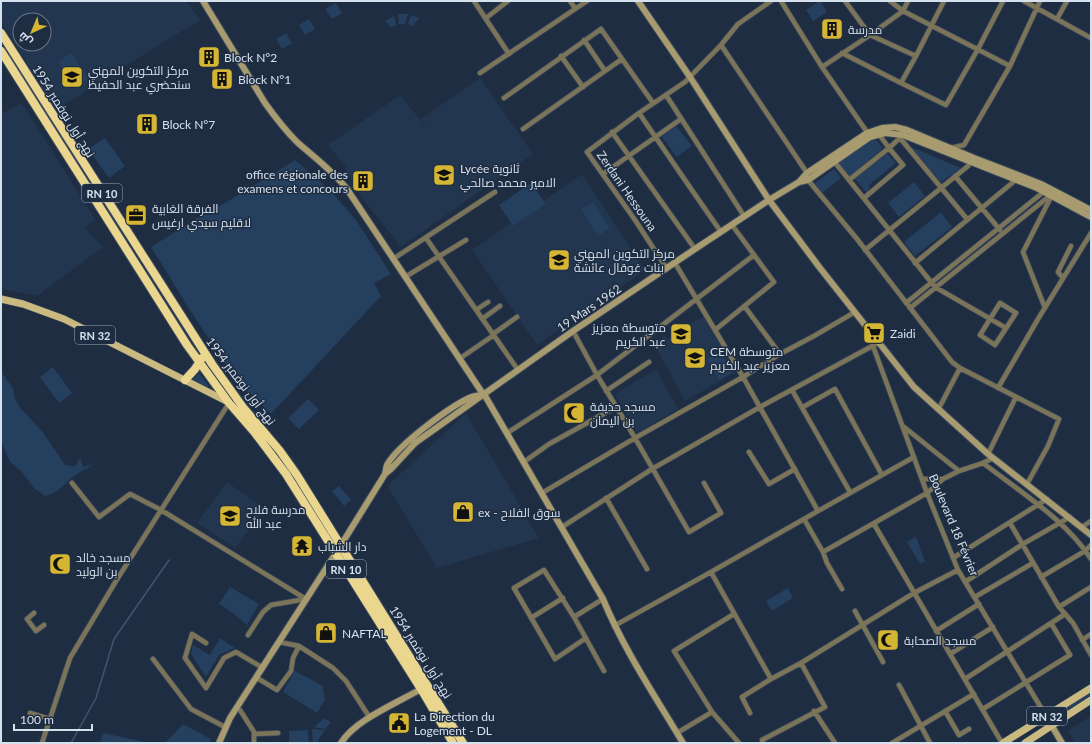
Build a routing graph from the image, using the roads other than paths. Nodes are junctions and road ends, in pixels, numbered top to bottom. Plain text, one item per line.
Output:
1 (203, 1) edge
2 (474, 1) edge
3 (508, 1) edge
4 (570, 1) edge
5 (587, 1) edge
6 (638, 1) edge
7 (771, 1) edge
8 (781, 1) edge
9 (845, 1) edge
10 (890, 1) edge
11 (908, 1) edge
12 (944, 1) edge
13 (1003, 1) edge
14 (1024, 1) edge
15 (1040, 1) edge
16 (1067, 1) edge
17 (575, 8) junction
18 (1036, 8) junction
19 (903, 11) junction
20 (486, 18) junction
21 (1057, 19) junction
22 (931, 25) junction
23 (1, 33) edge
24 (870, 35) junction
25 (1091, 38) edge
26 (584, 40) junction
27 (721, 45) junction
28 (978, 49) junction
29 (1, 51) edge
30 (509, 54) junction
31 (842, 54) junction
32 (561, 56) junction
33 (916, 56) junction
34 (622, 60) junction
35 (1010, 66) junction
36 (822, 67) junction
37 (605, 71) junction
38 (480, 73) dead end
39 (690, 77) junction
40 (901, 84) junction
41 (583, 87) junction
42 (666, 95) junction
43 (504, 98) dead end
44 (653, 103) junction
45 (639, 113) junction
46 (681, 119) junction
47 (523, 129) dead end
48 (612, 132) junction
49 (877, 132) junction
50 (903, 134) junction
51 (869, 135) junction
52 (656, 137) junction
53 (889, 148) junction
54 (951, 148) junction
55 (629, 156) junction
56 (832, 159) junction
57 (972, 160) junction
58 (807, 173) junction
59 (603, 174) junction
60 (955, 176) junction
61 (1018, 178) junction
62 (808, 180) junction
63 (849, 180) junction
64 (799, 182) junction
65 (941, 188) junction
66 (1047, 190) junction
67 (495, 192) dead end
68 (1054, 193) junction
69 (864, 198) junction
70 (769, 200) junction
71 (981, 208) junction
72 (1091, 210) edge
73 (744, 216) junction
74 (1091, 217) edge
75 (967, 219) junction
76 (732, 224) junction
77 (998, 229) junction
78 (889, 230) junction
79 (721, 232) junction
80 (1091, 233) edge
81 (1002, 234) junction
82 (426, 238) junction
83 (466, 240) dead end
84 (1072, 246) dead end
85 (695, 248) junction
86 (865, 250) junction
87 (754, 255) junction
88 (439, 256) junction
89 (393, 260) junction
90 (675, 263) junction
91 (915, 263) junction
92 (666, 269) junction
93 (405, 277) junction
94 (1063, 278) junction
95 (931, 282) junction
96 (935, 287) junction
97 (1, 299) edge
98 (696, 299) junction
99 (488, 302) dead end
100 (906, 302) junction
101 (500, 306) dead end
102 (745, 306) junction
103 (910, 308) junction
104 (1045, 308) junction
105 (476, 310) junction
106 (855, 312) junction
107 (517, 317) dead end
108 (990, 318) junction
109 (482, 319) junction
110 (1006, 328) junction
111 (715, 330) junction
112 (573, 331) junction
113 (493, 334) junction
114 (876, 344) junction
115 (204, 351) junction
116 (193, 352) junction
117 (780, 354) junction
118 (459, 360) junction
119 (200, 362) junction
120 (649, 362) dead end
121 (960, 368) junction
122 (518, 370) junction
123 (597, 375) junction
124 (743, 377) junction
125 (187, 378) junction
126 (998, 388) junction
127 (792, 390) junction
128 (606, 391) junction
129 (483, 394) junction
130 (1016, 397) junction
131 (229, 403) junction
132 (242, 406) junction
133 (616, 407) junction
134 (760, 407) junction
135 (802, 407) junction
136 (938, 410) junction
137 (902, 426) junction
138 (507, 433) junction
139 (635, 438) junction
140 (749, 452) dead end
141 (991, 456) junction
142 (914, 457) junction
143 (524, 462) junction
144 (983, 463) junction
145 (652, 469) junction
146 (795, 469) junction
147 (959, 471) junction
148 (882, 475) junction
149 (922, 479) junction
150 (943, 479) junction
151 (72, 483) dead end
152 (704, 483) dead end
153 (1027, 484) junction
154 (850, 492) junction
155 (542, 493) junction
156 (927, 493) junction
157 (606, 498) junction
158 (1047, 499) junction
159 (1038, 505) junction
160 (161, 510) junction
161 (818, 511) junction
162 (1070, 517) junction
163 (804, 519) junction
164 (1091, 521) edge
165 (1010, 523) junction
166 (1059, 523) junction
167 (874, 524) junction
168 (562, 527) junction
169 (1082, 527) junction
170 (1091, 535) edge
171 (1023, 544) junction
172 (341, 545) junction
173 (1091, 545) edge
174 (1086, 551) junction
175 (823, 552) junction
176 (336, 553) junction
177 (954, 558) junction
178 (1091, 559) edge
179 (1033, 563) junction
180 (647, 569) dead end
181 (958, 570) junction
182 (711, 572) junction
183 (1041, 576) junction
184 (965, 582) junction
185 (1091, 586) edge
186 (362, 587) junction
187 (842, 589) dead end
188 (914, 593) junction
189 (975, 597) junction
190 (563, 598) junction
191 (306, 599) junction
192 (603, 599) junction
193 (979, 604) junction
194 (1059, 607) junction
195 (856, 611) dead end
196 (34, 613) dead end
197 (734, 614) junction
198 (1065, 614) junction
199 (574, 617) junction
200 (531, 618) junction
201 (1051, 623) junction
202 (862, 624) junction
203 (44, 625) dead end
204 (614, 626) junction
205 (992, 627) junction
206 (936, 631) junction
207 (1091, 634) edge
208 (248, 635) dead end
209 (392, 636) junction
210 (586, 638) junction
211 (1082, 640) junction
212 (279, 642) junction
213 (206, 643) dead end
214 (299, 646) junction
215 (1007, 650) junction
216 (950, 654) junction
217 (1091, 655) edge
218 (153, 659) dead end
219 (883, 662) dead end
220 (800, 663) junction
221 (262, 668) junction
222 (604, 671) dead end
223 (257, 678) junction
224 (771, 678) junction
225 (965, 679) junction
226 (1025, 682) junction
227 (899, 685) dead end
228 (1091, 688) edge
229 (421, 689) junction
230 (974, 694) junction
231 (1091, 700) edge
232 (983, 709) junction
233 (240, 710) dead end
234 (814, 711) junction
235 (945, 711) junction
236 (712, 712) junction
237 (30, 713) dead end
238 (750, 713) dead end
239 (1046, 716) junction
240 (370, 718) junction
241 (50, 719) junction
242 (1051, 726) junction
243 (225, 727) junction
244 (921, 727) junction
245 (969, 729) dead end
246 (278, 733) dead end
247 (677, 733) junction
248 (254, 734) junction
249 (1005, 742) edge
250 (42, 743) edge
251 (219, 743) edge
252 (254, 743) edge
253 (340, 743) edge
254 (453, 743) edge
255 (462, 743) edge
256 (683, 743) edge
257 (739, 743) edge
258 (763, 743) edge
259 (835, 743) edge
260 (892, 743) edge
261 (930, 743) edge
262 (1025, 743) edge
263 (1062, 743) edge

1 - 89 street
2 - 20 street
3 - 20 street
4 - 17 street
5 - 17 street
6 - 39 street
7 - 27 street, Zerdani Hessouna
8 - 36 street
9 - 24 street
10 - 19 street
11 - 19 street
12 - 22 street
13 - 28 street
14 - 18 street
15 - 18 street
16 - 21 street
17 - 30 street
18 - 21 street
18 - 35 street
19 - 22 street
19 - 24 street
20 - 30 street
21 - 25 street
22 - 28 street
22 - 33 street
23 - 115 highway, نهج أول نوفمبر 1954 / RN 10
24 - 31 street
24 - 33 street
26 - 32 street
26 - 34 street
26 - 37 street
27 - 39 street, Zerdani Hessouna
27 - 58 street
28 - 35 street
28 - 40 street
29 - 116 highway, نهج أول نوفمبر 1954 / RN 10
30 - 38 street
31 - 36 street
31 - 40 street
32 - 41 street
32 - 43 street
33 - 40 street
34 - 37 street
34 - 44 street
35 - 54 street
36 - 51 street
37 - 41 street
39 - 42 street, Zerdani Hessouna
39 - 70 street
41 - 47 street
42 - 44 street, Zerdani Hessouna
42 - 46 street
44 - 45 street, Zerdani Hessouna
45 - 48 street, Zerdani Hessouna
45 - 52 street
46 - 52 street
46 - 73 street
48 - 55 street
48 - 59 street, Zerdani Hessouna
49 - 50 street
49 - 51 street
49 - 53 street
50 - 53 street
50 - 54 street
50 - 57 street
50 - 65 street
51 - 56 street
52 - 55 street
52 - 79 street
53 - 63 street
53 - 69 street
54 - 57 street
55 - 59 street
55 - 85 street
56 - 58 street
56 - 62 street
56 - 63 street
57 - 60 street
57 - 61 street
58 - 64 street
59 - 92 street, Zerdani Hessouna
60 - 65 street
60 - 71 street
61 - 66 street
61 - 71 street
62 - 64 street
62 - 86 street
63 - 69 street
64 - 70 street, 19 Mars 1962
65 - 75 street
65 - 78 street
66 - 68 street
66 - 77 street
67 - 82 street
68 - 72 street
68 - 74 street
68 - 81 street
68 - 104 street
69 - 78 street
70 - 73 street, 19 Mars 1962
70 - 106 street
71 - 75 street
71 - 77 street
73 - 76 street, 19 Mars 1962
75 - 91 street
76 - 79 street, 19 Mars 1962
76 - 87 street
77 - 81 street
77 - 95 street
78 - 86 street
78 - 91 street
79 - 85 street, 19 Mars 1962
80 - 94 street
81 - 96 street
82 - 88 street
82 - 89 street
83 - 88 street
84 - 94 street
85 - 90 street, 19 Mars 1962
86 - 100 street
87 - 98 street
87 - 102 street
88 - 93 street
88 - 105 street
89 - 93 street
90 - 92 street, 19 Mars 1962
90 - 98 street
91 - 95 street
92 - 112 street, 19 Mars 1962
93 - 118 street
94 - 104 street
95 - 96 street
95 - 100 street
96 - 103 street
96 - 108 street
97 - 125 main road, RN 32
98 - 111 street
98 - 123 street
99 - 105 street
100 - 103 street
101 - 109 street
102 - 111 street
102 - 117 street
103 - 121 street
104 - 126 street
105 - 109 street
106 - 114 street
106 - 117 street
107 - 113 street
108 - 110 street
108 - 110 street
108 - 110 street
109 - 113 street
111 - 124 street
112 - 122 street, 19 Mars 1962
112 - 123 street
113 - 118 street
113 - 122 street
114 - 127 street
114 - 136 street
114 - 137 street, Boulevard 18 Février
115 - 119 highway
115 - 132 highway, نهج أول نوفمبر 1954 / RN 10
116 - 119 highway, نهج أول نوفمبر 1954 / RN 10
116 - 125 highway
117 - 124 street
118 - 129 street
119 - 125 highway
119 - 131 highway, نهج أول نوفمبر 1954 / RN 10
120 - 128 street
121 - 126 street
121 - 136 street
122 - 129 street, 19 Mars 1962
123 - 128 street
123 - 138 street
124 - 134 street
124 - 139 street
125 - 131 main road, RN 32
126 - 130 street
127 - 134 street
127 - 135 street
128 - 133 street
129 - 138 street
129 - 172 street, 19 Mars 1962
130 - 141 street
130 - 153 street
131 - 132 main road, RN 32
131 - 160 street
131 - 176 highway, نهج أول نوفمبر 1954 / RN 10
132 - 172 highway, نهج أول نوفمبر 1954 / RN 10
133 - 139 street
133 - 143 street
134 - 145 street
134 - 146 street
135 - 148 street
135 - 154 street
136 - 141 street
137 - 142 street, Boulevard 18 Février
137 - 147 street
138 - 143 street
139 - 145 street
139 - 155 street
140 - 146 street
141 - 144 street
141 - 153 street
142 - 148 street
142 - 149 street, Boulevard 18 Février
143 - 155 street
144 - 147 street
144 - 159 street
145 - 152 street
145 - 157 street
146 - 161 street
147 - 150 street
148 - 154 street
149 - 150 street
149 - 156 street, Boulevard 18 Février
150 - 156 street
151 - 160 street
153 - 158 street
154 - 161 street
155 - 168 street
156 - 167 street
156 - 177 street, Boulevard 18 Février
157 - 168 street
157 - 180 street
158 - 159 street
158 - 162 street
159 - 165 street
159 - 166 street
160 - 191 street
160 - 241 street
161 - 163 street
162 - 166 street
162 - 169 street
163 - 175 street
163 - 182 street
164 - 169 street
165 - 171 street
165 - 177 street
166 - 171 street
166 - 174 street
167 - 175 street
167 - 188 street
168 - 192 street
169 - 170 street
171 - 179 street
171 - 184 street
172 - 176 street, 19 Mars 1962
172 - 186 highway, نهج أول نوفمبر 1954 / RN 10
173 - 174 street
174 - 178 street
174 - 183 street
175 - 187 street
176 - 186 highway, نهج أول نوفمبر 1954 / RN 10
176 - 191 street, 19 Mars 1962
177 - 181 street, Boulevard 18 Février
179 - 183 street
179 - 189 street
181 - 184 street, Boulevard 18 Février
181 - 188 street
182 - 197 street
182 - 204 street
183 - 194 street
184 - 189 street, Boulevard 18 Février
185 - 194 street
186 - 209 highway, نهج أول نوفمبر 1954 / RN 10
188 - 202 street
188 - 206 street
189 - 193 street, Boulevard 18 Février
190 - 199 street
190 - 200 street
190 - 200 street
191 - 208 street
191 - 212 street, 19 Mars 1962
192 - 199 street
192 - 204 street
193 - 205 street, Boulevard 18 Février
193 - 206 street
194 - 198 street
195 - 202 street
196 - 203 street
197 - 224 street
197 - 236 street
198 - 201 street
198 - 211 street
199 - 210 street
200 - 210 street
201 - 215 street
201 - 226 street
202 - 219 street
202 - 220 street
204 - 247 street
205 - 215 street, Boulevard 18 Février
205 - 216 street
206 - 216 street
207 - 211 street
209 - 229 highway, نهج أول نوفمبر 1954 / RN 10
209 - 255 highway, نهج أول نوفمبر 1954 / RN 10
210 - 222 street
211 - 217 street
212 - 214 street
212 - 221 street, 19 Mars 1962
213 - 221 street
214 - 223 street
214 - 240 street
215 - 225 street
215 - 226 street, Boulevard 18 Février
216 - 225 street
218 - 243 street
220 - 224 street
220 - 234 street
221 - 223 street, 19 Mars 1962
223 - 243 street, 19 Mars 1962
224 - 238 street
225 - 230 street
226 - 232 street
226 - 239 street, Boulevard 18 Février
227 - 244 street
228 - 239 main road, RN 32
229 - 240 street
229 - 254 highway, نهج أول نوفمبر 1954 / RN 10
230 - 232 street
230 - 235 street
231 - 242 main road, RN 32
232 - 249 street
233 - 248 street
234 - 258 street
234 - 259 street
235 - 244 street
235 - 245 street
236 - 247 street
236 - 257 street
237 - 241 street
239 - 242 street, Boulevard 18 Février
239 - 249 main road, RN 32
240 - 253 street
241 - 250 street
242 - 262 main road, RN 32
242 - 263 street, Boulevard 18 Février
243 - 251 street, 19 Mars 1962
244 - 260 street
244 - 261 street
246 - 248 street
247 - 256 street
248 - 252 street

